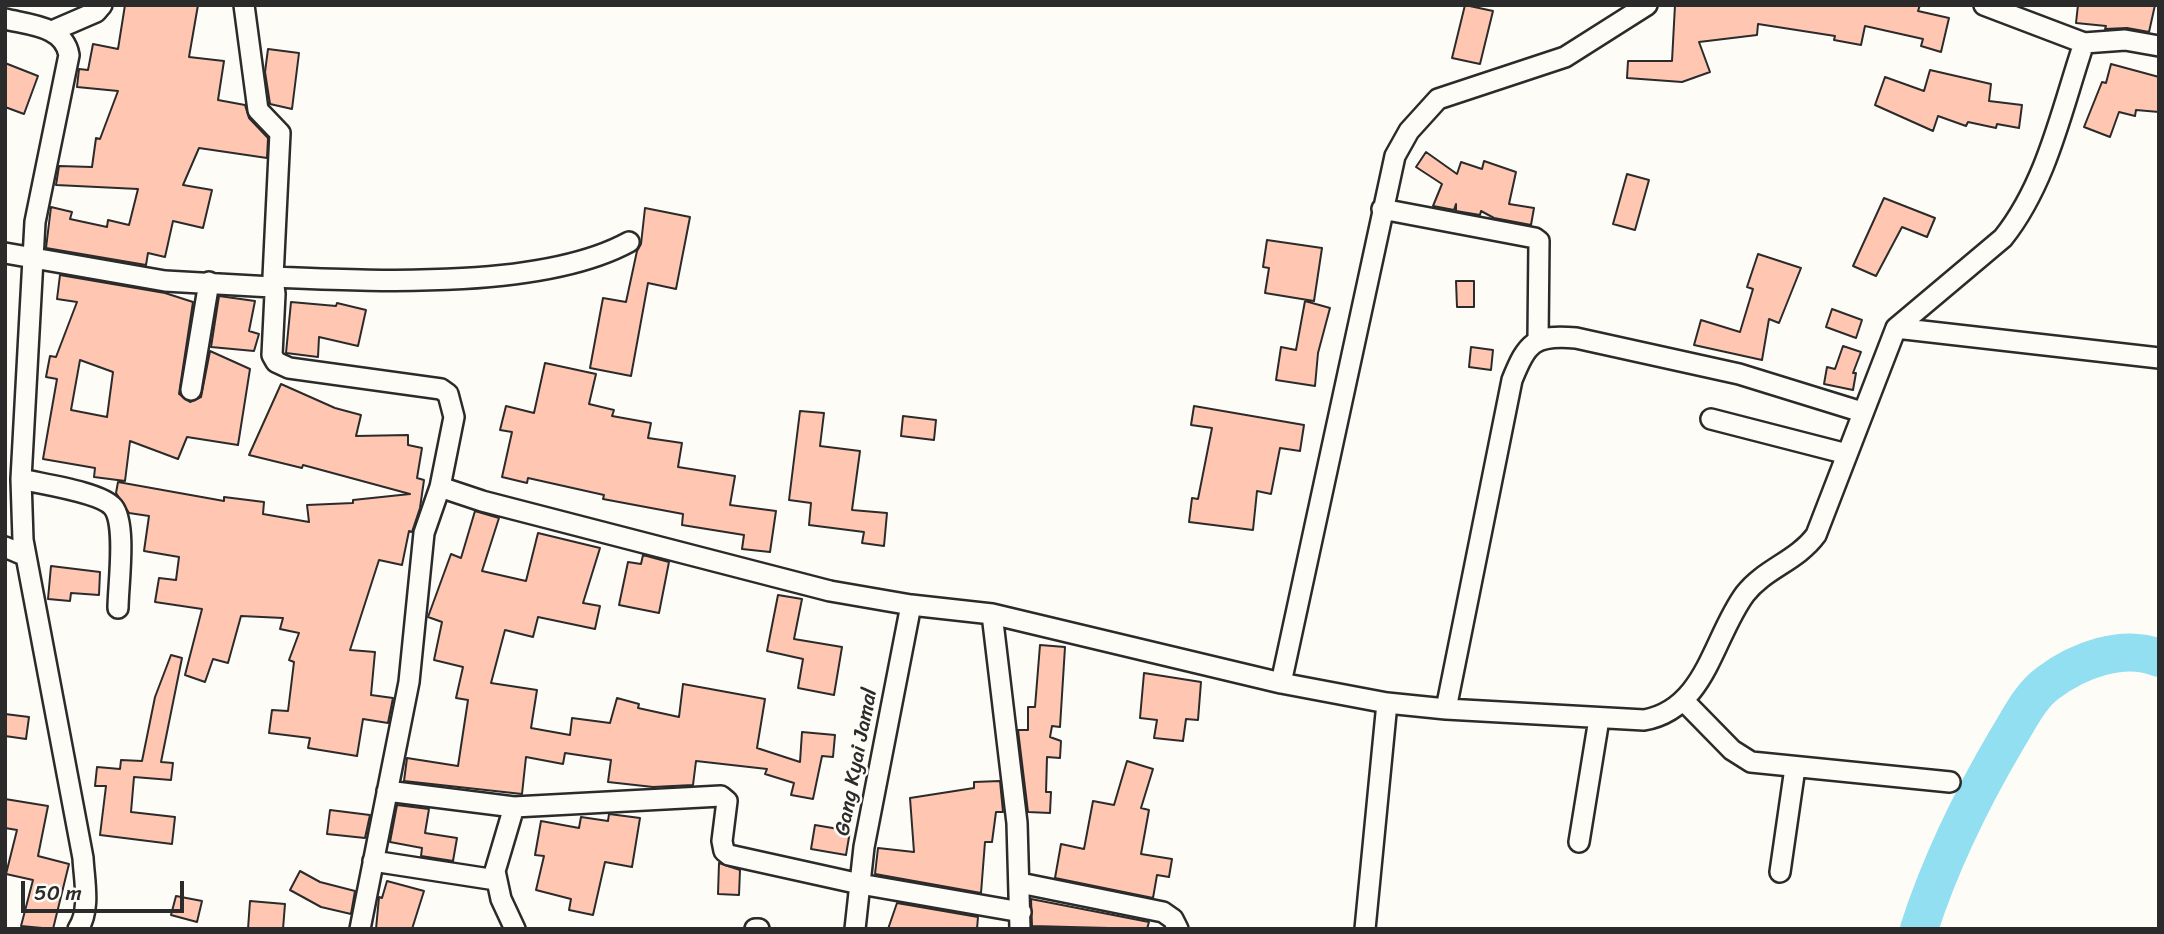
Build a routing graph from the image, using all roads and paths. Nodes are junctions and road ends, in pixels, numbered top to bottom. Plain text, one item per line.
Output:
1 (102, 5) edge
2 (244, 5) edge
3 (1647, 5) edge
4 (1984, 5) edge
5 (5, 19) edge
6 (52, 31) junction
7 (2084, 43) junction
8 (2159, 46) edge
9 (1382, 209) junction
10 (629, 242) dead end
11 (5, 253) edge
12 (34, 256) junction
13 (209, 282) junction
14 (272, 282) junction
15 (1896, 328) junction
16 (1538, 340) junction
17 (2159, 358) edge
18 (191, 390) dead end
19 (1862, 412) junction
20 (1711, 419) dead end
21 (1847, 454) junction
22 (21, 479) junction
23 (440, 487) junction
24 (5, 547) edge
25 (26, 556) junction
26 (911, 606) junction
27 (118, 608) dead end
28 (992, 614) junction
29 (1281, 683) junction
30 (1684, 701) junction
31 (1387, 703) junction
32 (1446, 709) junction
33 (1599, 719) junction
34 (1795, 768) junction
35 (1950, 782) dead end
36 (387, 791) junction
37 (514, 807) junction
38 (1579, 842) dead end
39 (373, 861) junction
40 (1780, 872) dead end
41 (496, 880) junction
42 (1020, 883) junction
43 (860, 884) junction
44 (1020, 920) edge
45 (78, 929) edge
46 (360, 929) edge
47 (514, 929) edge
48 (855, 929) edge
49 (1178, 929) edge
50 (1365, 929) edge

1 - 6 street
2 - 14 street
3 - 9 street
4 - 7 street
5 - 6 street
6 - 12 street
7 - 8 street
7 - 15 street
9 - 16 street
9 - 29 street
10 - 14 street
11 - 12 street
12 - 13 street
12 - 22 street
13 - 14 street
13 - 18 street
14 - 23 street
15 - 17 street
15 - 19 street
16 - 19 street
16 - 32 street
19 - 21 street
20 - 21 street
21 - 30 street
22 - 25 street
22 - 27 street
23 - 26 street
23 - 36 street
24 - 25 street
25 - 45 street
26 - 28 street
26 - 43 street, Gang Kyai Jamal
28 - 29 street
28 - 42 street
29 - 31 street
30 - 33 street
30 - 34 street
31 - 32 street
31 - 50 street
32 - 33 street
33 - 38 street
34 - 35 street
34 - 40 street
36 - 37 street
36 - 39 street
37 - 41 street
37 - 43 street
39 - 41 street
39 - 46 street
41 - 47 street
42 - 44 street
42 - 49 street
43 - 44 street
43 - 48 street, Gang Kyai Jamal

